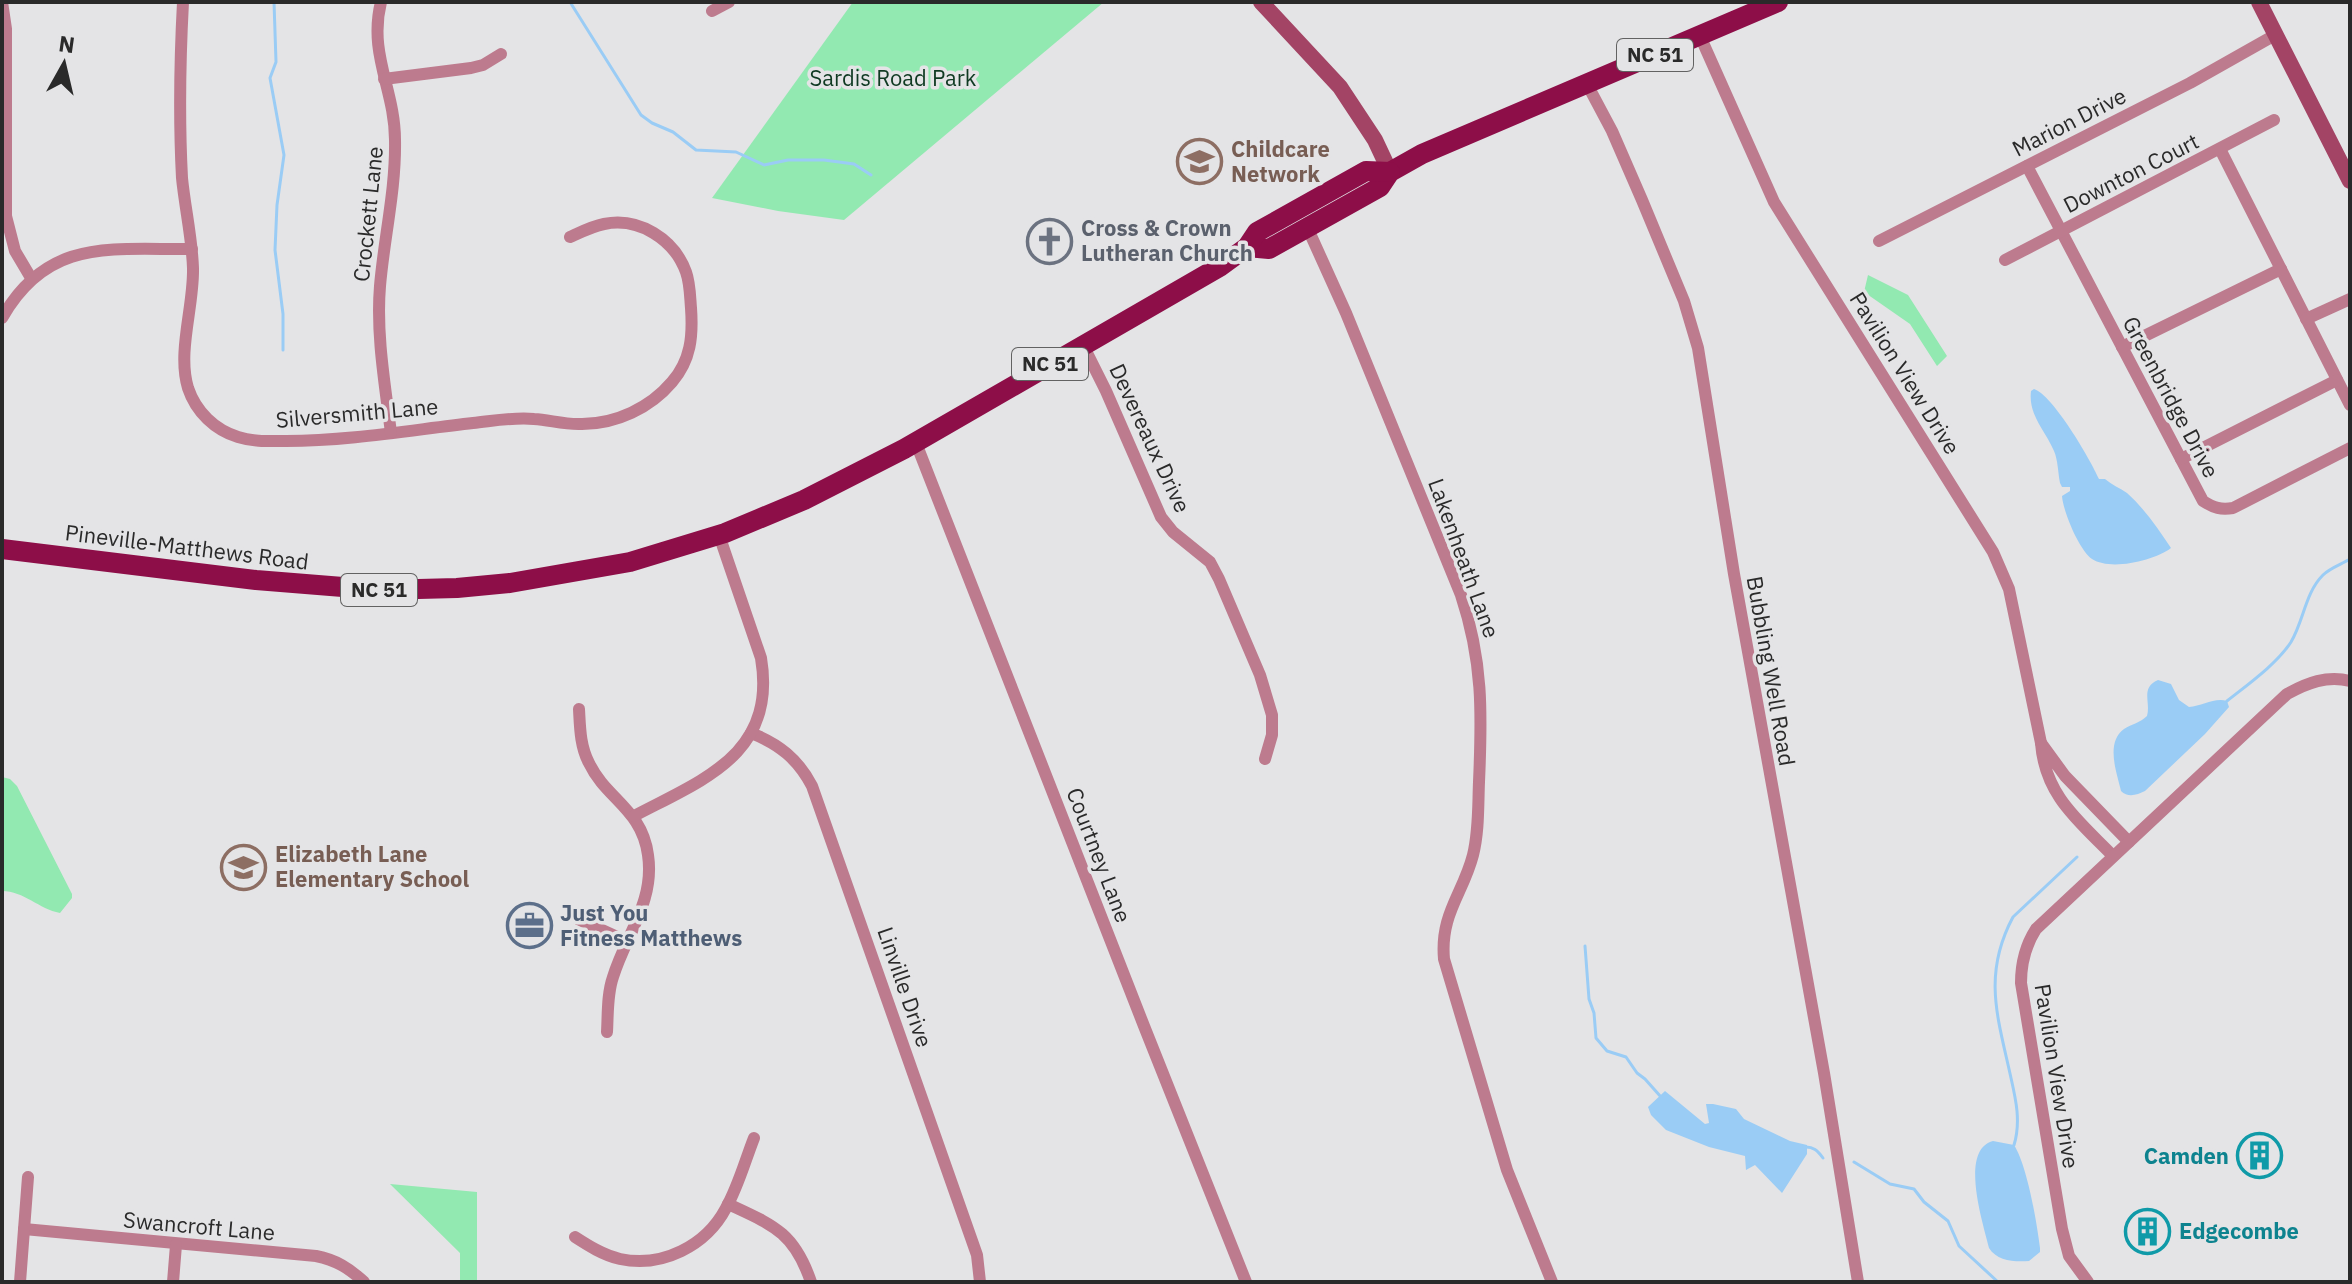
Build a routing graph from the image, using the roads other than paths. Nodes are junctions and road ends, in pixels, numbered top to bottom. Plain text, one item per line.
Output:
1 (2, 2) edge
2 (183, 2) edge
3 (381, 2) edge
4 (729, 2) edge
5 (1261, 2) edge
6 (1778, 2) edge
7 (2259, 2) edge
8 (712, 11) dead end
9 (2275, 35) junction
10 (1700, 36) junction
11 (501, 54) dead end
12 (384, 79) junction
13 (1587, 84) junction
14 (2274, 120) dead end
15 (2220, 149) junction
16 (2027, 166) junction
17 (1390, 172) junction
18 (2350, 181) edge
19 (1308, 229) junction
20 (2062, 231) junction
21 (570, 237) dead end
22 (1879, 241) dead end
23 (1247, 247) junction
24 (192, 249) junction
25 (2005, 260) dead end
26 (2281, 269) junction
27 (31, 278) junction
28 (2350, 299) edge
29 (2, 318) edge
30 (2306, 319) junction
31 (1083, 345) junction
32 (2122, 347) junction
33 (2337, 380) junction
34 (2350, 405) edge
35 (391, 433) junction
36 (916, 443) junction
37 (2350, 448) edge
38 (2181, 459) junction
39 (719, 535) junction
40 (2, 549) edge
41 (2350, 681) edge
42 (579, 709) dead end
43 (751, 733) junction
44 (2041, 743) junction
45 (1265, 759) dead end
46 (634, 816) junction
47 (2129, 842) junction
48 (2113, 856) junction
49 (578, 919) dead end
50 (628, 942) junction
51 (607, 1032) dead end
52 (754, 1138) dead end
53 (28, 1177) dead end
54 (728, 1204) junction
55 (24, 1229) junction
56 (575, 1237) dead end
57 (176, 1245) junction
58 (20, 1282) edge
59 (173, 1282) edge
60 (364, 1282) edge
61 (811, 1282) edge
62 (980, 1282) edge
63 (1246, 1282) edge
64 (1552, 1282) edge
65 (1858, 1282) edge
66 (2088, 1282) edge

1 - 27 street
2 - 24 street, Silversmith Lane
3 - 12 street, Crockett Lane
4 - 8 street
5 - 17 main road
6 - 10 main road, NC 51
7 - 9 main road
9 - 16 street, Marion Drive
9 - 18 main road
10 - 13 main road, NC 51
10 - 44 street, Pavilion View Drive
11 - 12 street
12 - 35 street, Crockett Lane
13 - 17 main road, NC 51
13 - 65 street, Bubbling Well Road
14 - 15 street, Downton Court
15 - 20 street, Downton Court
15 - 26 street
16 - 20 street, Greenbridge Drive
16 - 22 street, Marion Drive
17 - 19 main road, Pineville-Matthews Road / NC 51
17 - 23 main road, Pineville-Matthews Road / NC 51
19 - 23 main road, Pineville-Matthews Road / NC 51
19 - 64 street, Lakenheath Lane
20 - 25 street, Downton Court
20 - 32 street, Greenbridge Drive
21 - 35 street, Silversmith Lane
23 - 31 main road, Pineville-Matthews Road / NC 51
24 - 27 street
24 - 35 street, Silversmith Lane
26 - 30 street
26 - 32 street
27 - 29 street
28 - 30 street
30 - 33 street
31 - 36 main road, Pineville-Matthews Road / NC 51
31 - 45 street, Devereaux Drive
32 - 38 street, Greenbridge Drive
33 - 34 street
33 - 38 street
36 - 39 main road, Pineville-Matthews Road / NC 51
36 - 63 street, Courtney Lane
37 - 38 street, Greenbridge Drive
39 - 40 main road, Pineville-Matthews Road / NC 51
39 - 43 street
41 - 47 street, Pavilion View Drive
42 - 46 street
43 - 46 street
43 - 62 street, Linville Drive
44 - 47 street, Pavilion View Drive
44 - 48 street, Pavilion View Drive
46 - 50 street
47 - 48 street, Pavilion View Drive
48 - 66 street, Pavilion View Drive
49 - 50 street
50 - 51 street
52 - 54 street
53 - 55 street
54 - 56 street
54 - 61 street
55 - 57 street, Swancroft Lane
55 - 58 street
57 - 59 street
57 - 60 street, Swancroft Lane

